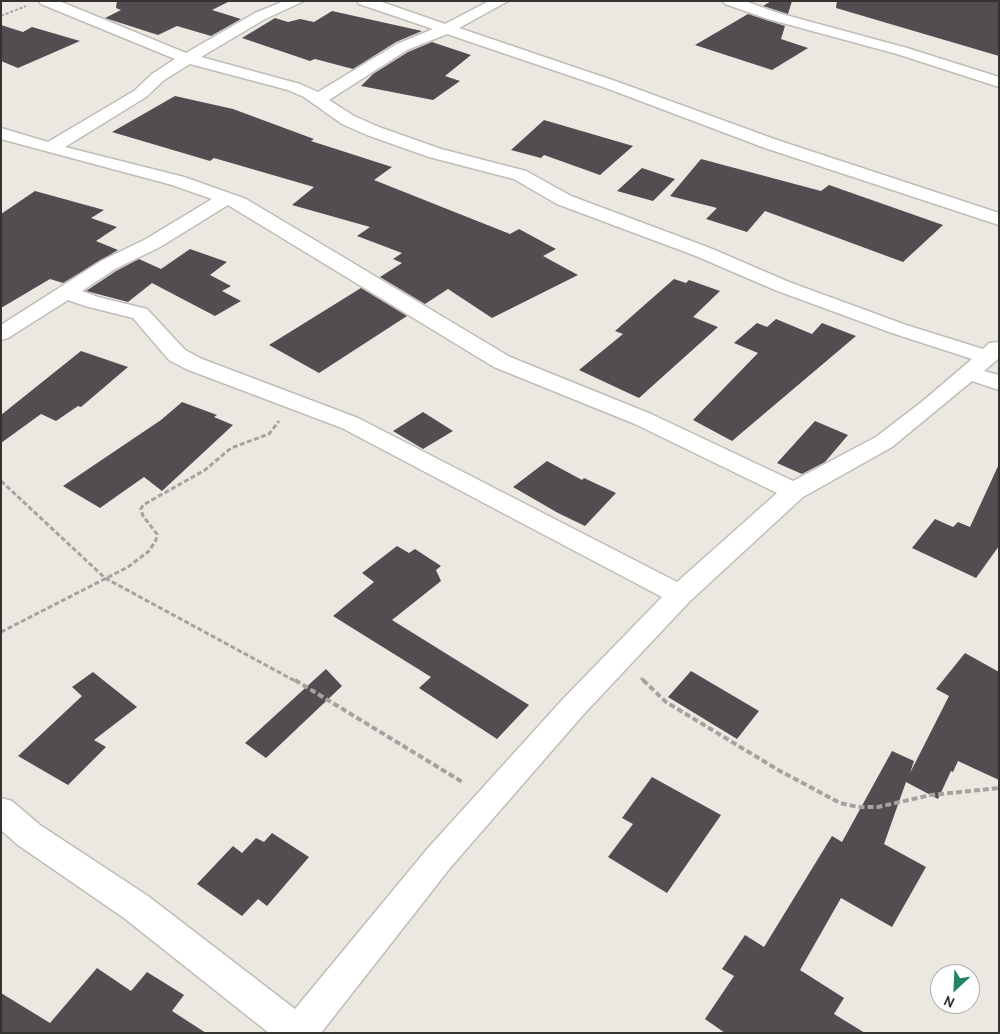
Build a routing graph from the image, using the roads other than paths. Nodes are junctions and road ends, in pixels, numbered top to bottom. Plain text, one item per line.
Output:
1 (46, 1) edge
2 (297, 1) edge
3 (364, 1) edge
4 (501, 1) edge
5 (730, 1) edge
6 (446, 29) junction
7 (187, 59) junction
8 (999, 82) edge
9 (317, 100) junction
10 (7, 139) edge
11 (50, 148) junction
12 (227, 198) junction
13 (999, 219) edge
14 (66, 292) junction
15 (1, 334) edge
16 (985, 358) edge
17 (999, 382) edge
18 (794, 491) junction
19 (680, 595) junction
20 (1, 811) edge
21 (298, 1033) edge

1 - 7 street
2 - 7 street
3 - 6 street
4 - 6 street
5 - 8 street
6 - 9 street
6 - 13 street
7 - 9 street
7 - 11 street
9 - 16 street
10 - 11 street
11 - 12 street
12 - 14 street
12 - 18 street
14 - 15 street
14 - 19 street
16 - 17 street
16 - 18 street
18 - 19 street
19 - 21 street
20 - 21 street

